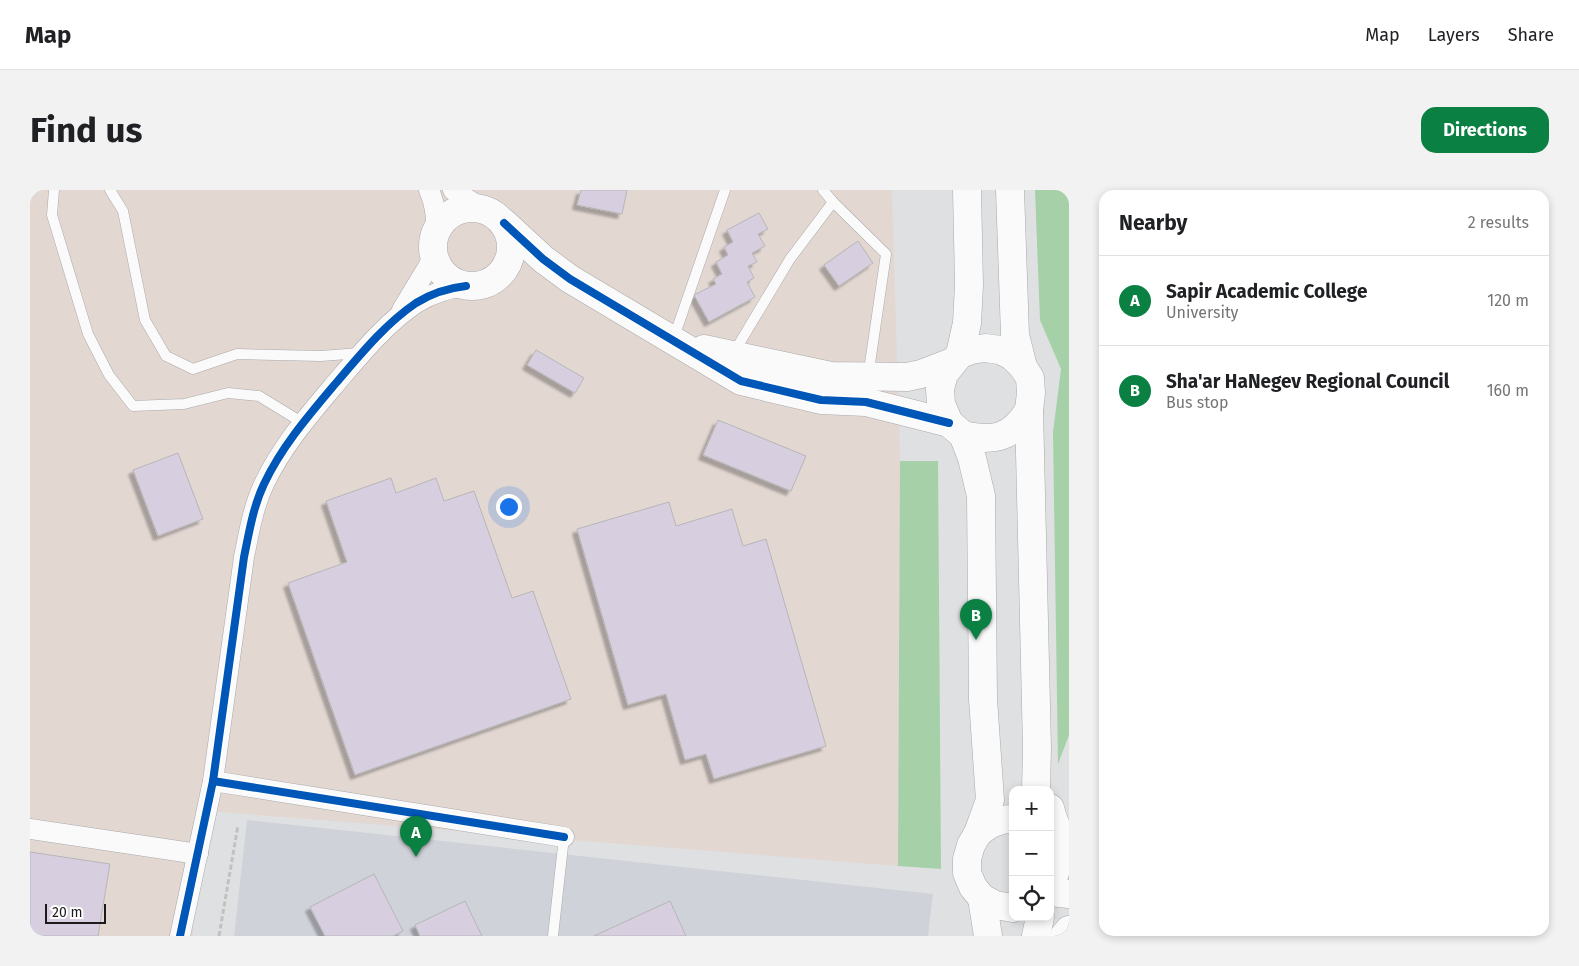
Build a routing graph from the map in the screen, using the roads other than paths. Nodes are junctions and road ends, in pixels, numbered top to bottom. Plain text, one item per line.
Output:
1 (54, 190) edge
2 (110, 190) edge
3 (429, 190) edge
4 (453, 190) edge
5 (725, 190) edge
6 (823, 190) edge
7 (967, 190) edge
8 (1010, 190) edge
9 (833, 202) junction
10 (481, 208) junction
11 (504, 223) junction
12 (435, 244) junction
13 (498, 277) junction
14 (570, 278) junction
15 (466, 286) junction
16 (399, 316) junction
17 (673, 341) junction
18 (361, 353) junction
19 (956, 358) junction
20 (729, 363) junction
21 (1023, 366) junction
22 (867, 390) junction
23 (1029, 410) junction
24 (303, 423) junction
25 (956, 429) junction
26 (1037, 748) junction
27 (213, 781) junction
28 (1036, 786) edge
29 (1045, 786) edge
30 (1009, 819) edge
31 (1054, 822) edge
32 (30, 829) edge
33 (978, 833) junction
34 (564, 837) joint
35 (1061, 846) edge
36 (198, 854) junction
37 (1054, 878) edge
38 (1054, 892) edge
39 (1069, 894) edge
40 (982, 898) junction
41 (1009, 907) edge
42 (1039, 921) edge
43 (1069, 930) edge
44 (180, 936) edge
45 (553, 936) edge
46 (988, 936) edge
47 (1036, 936) edge
48 (1064, 936) edge

1 - 24 lane
2 - 18 lane
3 - 12 street
4 - 10 street
5 - 17 lane
6 - 9 lane
7 - 19 main road
8 - 21 main road
9 - 20 lane
9 - 22 lane
10 - 11 main road
10 - 12 main road
11 - 13 main road
11 - 14 main road
12 - 15 main road
12 - 16 street
13 - 14 main road
13 - 15 main road
14 - 17 main road
15 - 16 street
16 - 18 street
17 - 20 main road
18 - 24 street
19 - 21 main road
19 - 22 main road
19 - 25 main road
20 - 22 main road
21 - 23 main road
22 - 25 main road
23 - 25 main road
23 - 26 main road
24 - 27 street
25 - 33 main road
26 - 28 main road
26 - 29 main road
27 - 34 street
27 - 36 street
30 - 33 main road
31 - 35 main road
32 - 36 street
33 - 40 main road
34 - 45 lane
35 - 37 main road
36 - 44 street
38 - 39 main road
40 - 41 main road
40 - 46 main road
42 - 47 main road
43 - 48 main road

